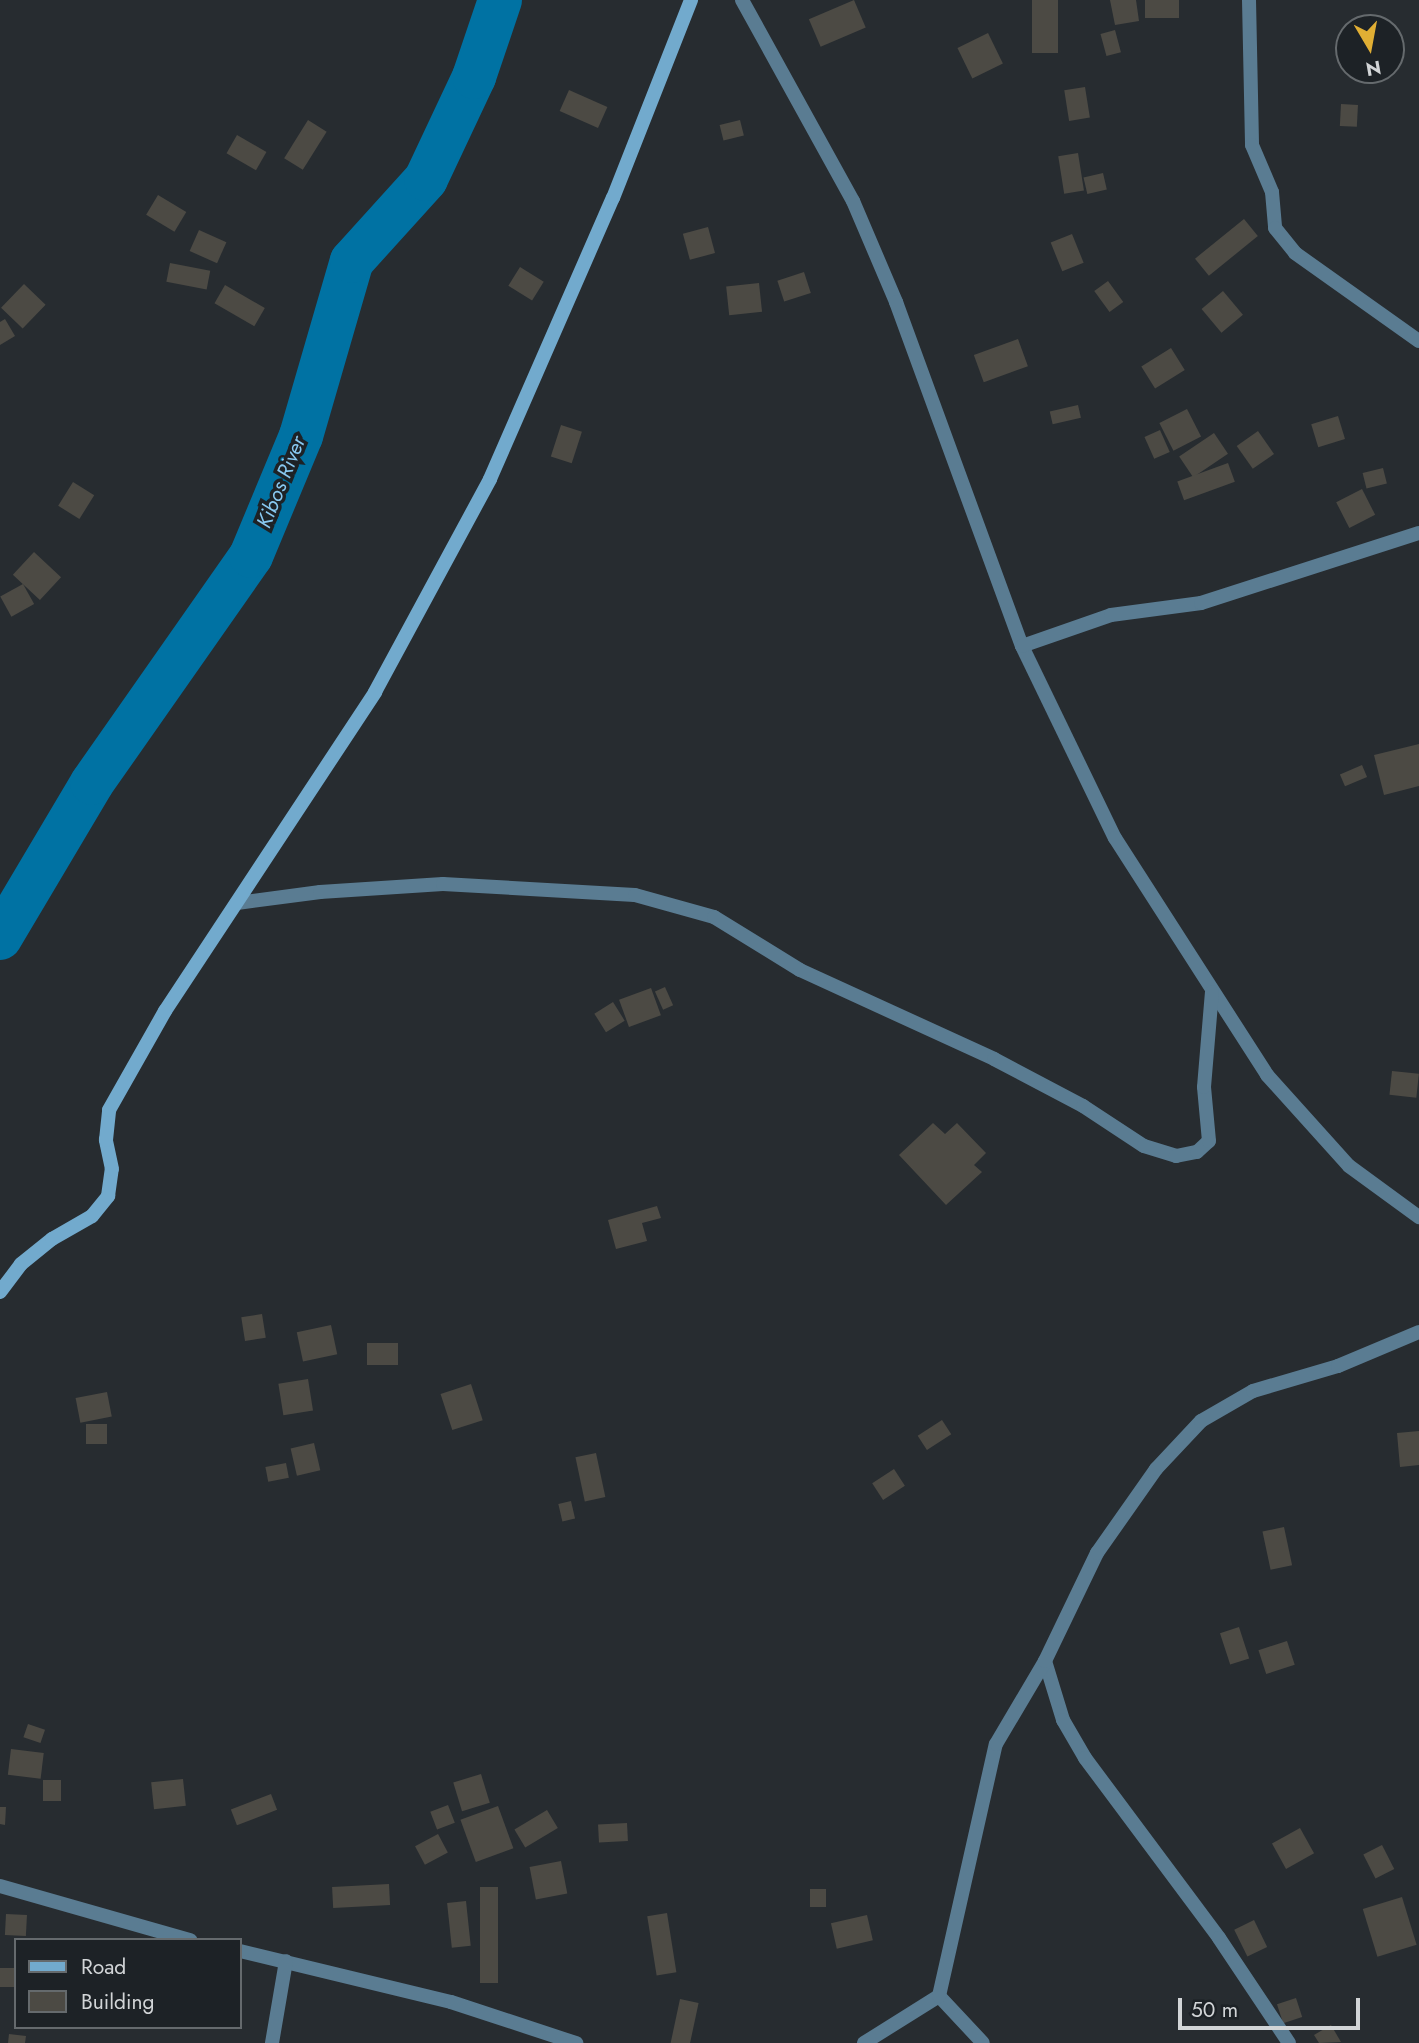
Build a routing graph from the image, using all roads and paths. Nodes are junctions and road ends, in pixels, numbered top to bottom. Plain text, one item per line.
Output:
1 (691, 0) edge
2 (761, 0) edge
3 (1249, 0) edge
4 (744, 4) edge
5 (1419, 341) edge
6 (1419, 533) edge
7 (1022, 646) junction
8 (237, 903) junction
9 (1212, 992) junction
10 (1419, 1217) edge
11 (0, 1292) edge
12 (1419, 1332) edge
13 (1045, 1661) junction
14 (0, 1886) edge
15 (183, 1938) edge
16 (242, 1951) edge
17 (286, 1961) junction
18 (939, 1996) junction
19 (530, 2027) junction
20 (272, 2043) edge
21 (533, 2043) edge
22 (576, 2043) edge
23 (864, 2043) edge
24 (984, 2043) edge
25 (1289, 2043) edge

1 - 8 main road
2 - 4 street
3 - 5 street
4 - 7 street
6 - 7 street
7 - 9 street
8 - 9 street
8 - 11 main road
9 - 10 street
12 - 13 street
13 - 18 street
13 - 25 street
14 - 15 street
16 - 17 street
17 - 19 street
17 - 20 street
18 - 23 street
18 - 24 street
19 - 21 street
19 - 22 street

